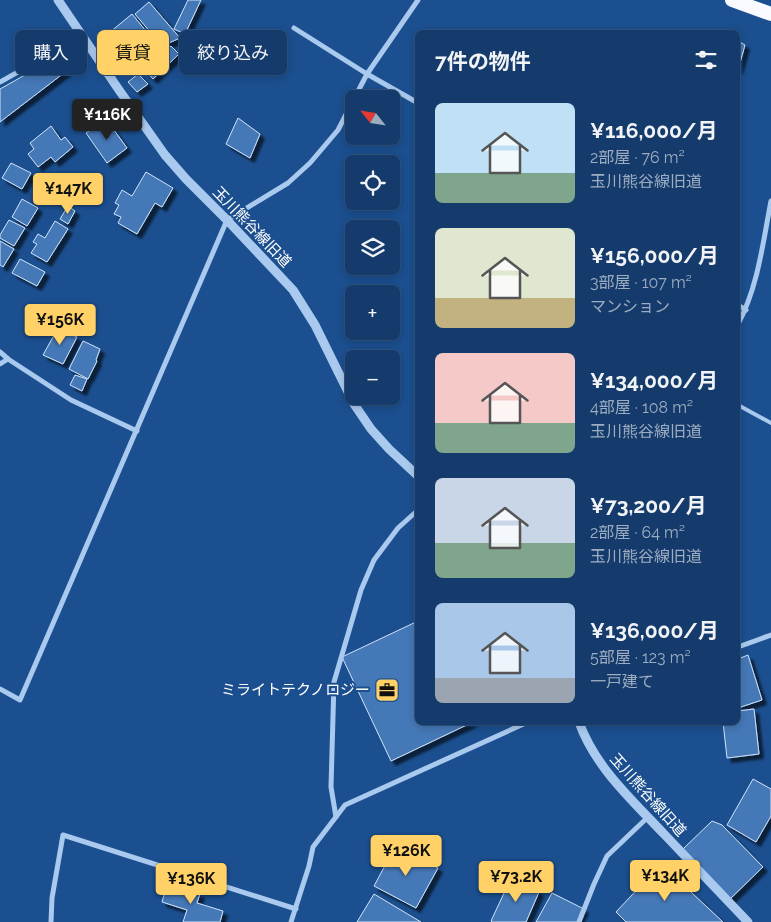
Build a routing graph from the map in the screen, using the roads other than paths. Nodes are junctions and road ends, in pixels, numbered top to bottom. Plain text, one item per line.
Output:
1 (58, 0) edge
2 (418, 0) edge
3 (732, 0) edge
4 (771, 14) edge
5 (294, 28) dead end
6 (78, 30) edge
7 (87, 44) edge
8 (15, 74) edge
9 (367, 74) junction
10 (0, 82) edge
11 (359, 90) edge
12 (415, 101) edge
13 (345, 116) edge
14 (771, 201) edge
15 (227, 220) junction
16 (740, 306) edge
17 (746, 310) junction
18 (740, 320) edge
19 (0, 352) edge
20 (8, 359) junction
21 (0, 364) edge
22 (740, 406) edge
23 (771, 423) edge
24 (136, 431) junction
25 (415, 473) edge
26 (415, 513) edge
27 (771, 635) edge
28 (740, 646) edge
29 (0, 689) edge
30 (521, 725) edge
31 (580, 725) edge
32 (336, 817) junction
33 (648, 817) junction
34 (296, 909) junction
35 (51, 922) edge
36 (291, 922) edge
37 (579, 922) edge
38 (748, 922) edge

1 - 6 street, 玉川熊谷線旧道
2 - 9 street
3 - 4 highway
5 - 9 street
7 - 15 street, 玉川熊谷線旧道
8 - 10 street
9 - 11 street
9 - 12 street
13 - 15 street
14 - 17 street
15 - 24 street
15 - 25 street, 玉川熊谷線旧道
16 - 17 street
17 - 18 street
19 - 20 street
20 - 21 street
20 - 24 street
22 - 23 lane
24 - 29 street
26 - 32 street
27 - 28 street
30 - 32 street
31 - 33 street, 玉川熊谷線旧道
32 - 34 street
33 - 37 street
33 - 38 street, 玉川熊谷線旧道
34 - 35 street
34 - 36 street

